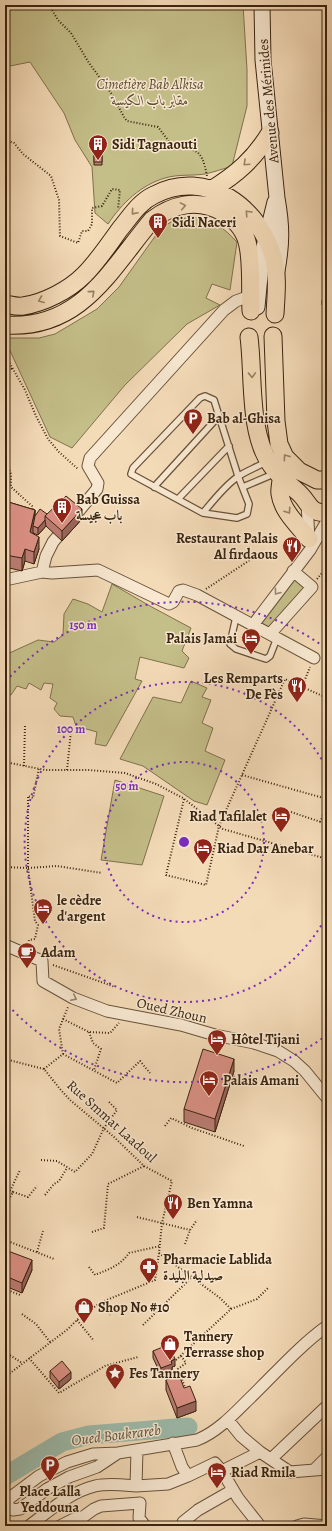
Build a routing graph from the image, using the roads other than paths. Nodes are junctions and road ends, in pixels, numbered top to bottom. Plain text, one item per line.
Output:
1 (262, 5) edge
2 (270, 133) junction
3 (209, 189) junction
4 (277, 198) junction
5 (266, 238) junction
6 (276, 274) junction
7 (5, 304) edge
8 (253, 305) junction
9 (275, 314) junction
10 (5, 325) edge
11 (273, 336) junction
12 (249, 337) junction
13 (219, 416) junction
14 (229, 446) junction
15 (275, 471) junction
16 (238, 476) junction
17 (322, 480) edge
18 (154, 487) junction
19 (243, 487) junction
20 (178, 499) junction
21 (307, 502) junction
22 (203, 512) junction
23 (327, 512) edge
24 (327, 521) edge
25 (309, 544) junction
26 (293, 571) junction
27 (42, 572) junction
28 (5, 580) edge
29 (236, 617) junction
30 (253, 625) junction
31 (274, 636) junction
32 (314, 658) road end
33 (5, 945) edge
34 (327, 1098) edge
35 (327, 1326) edge
36 (327, 1406) edge
37 (228, 1420) junction
38 (173, 1443) junction
39 (137, 1450) junction
40 (260, 1452) junction
41 (118, 1453) junction
42 (327, 1457) edge
43 (271, 1459) junction
44 (327, 1469) edge
45 (314, 1470) junction
46 (222, 1471) junction
47 (188, 1476) junction
48 (136, 1486) junction
49 (233, 1490) junction
50 (62, 1525) edge
51 (181, 1525) edge
52 (29, 1526) edge
53 (145, 1526) edge
54 (260, 1526) edge
55 (296, 1526) edge
56 (327, 1526) edge

1 - 2 main road, Avenue des Mérinides
2 -> 3 main road
2 - 4 main road, Avenue des Mérinides
5 -> 3 main road
3 -> 7 main road
4 - 5 main road
4 - 6 main road, Avenue des Mérinides
5 - 6 main road
5 - 8 main road
6 - 9 main road
8 - 9 main road
10 -> 8 main road
8 - 12 main road
8 - 27 street
9 - 11 main road
11 - 12 main road
17 -> 11 main road
12 -> 15 main road
13 - 14 lane
13 - 18 lane
13 - 18 lane
14 - 16 lane
14 - 20 lane
15 - 16 lane
15 - 19 lane
15 - 21 main road
15 -> 25 main road
16 - 19 lane
16 - 22 lane
18 - 20 lane
19 - 22 lane
20 - 22 lane
21 - 23 main road
21 - 25 street
24 - 25 street
25 - 26 street
26 -> 30 street
26 - 31 street
27 - 28 street
27 - 29 street
29 - 30 street
29 - 31 lane
30 - 31 street
31 - 32 street
33 -> 34 street, Oued Zhoun
35 - 37 street
36 - 43 street
37 - 38 street
37 - 40 street
38 - 39 street
38 - 47 street
39 - 41 street
39 - 48 street
40 - 43 street
40 - 46 street
41 - 41 street
42 - 45 street
43 - 45 street
44 - 45 street
46 - 47 street
46 - 49 street
47 - 48 street
48 - 52 street
49 - 51 street
49 - 54 street
50 - 53 street
55 - 56 street

